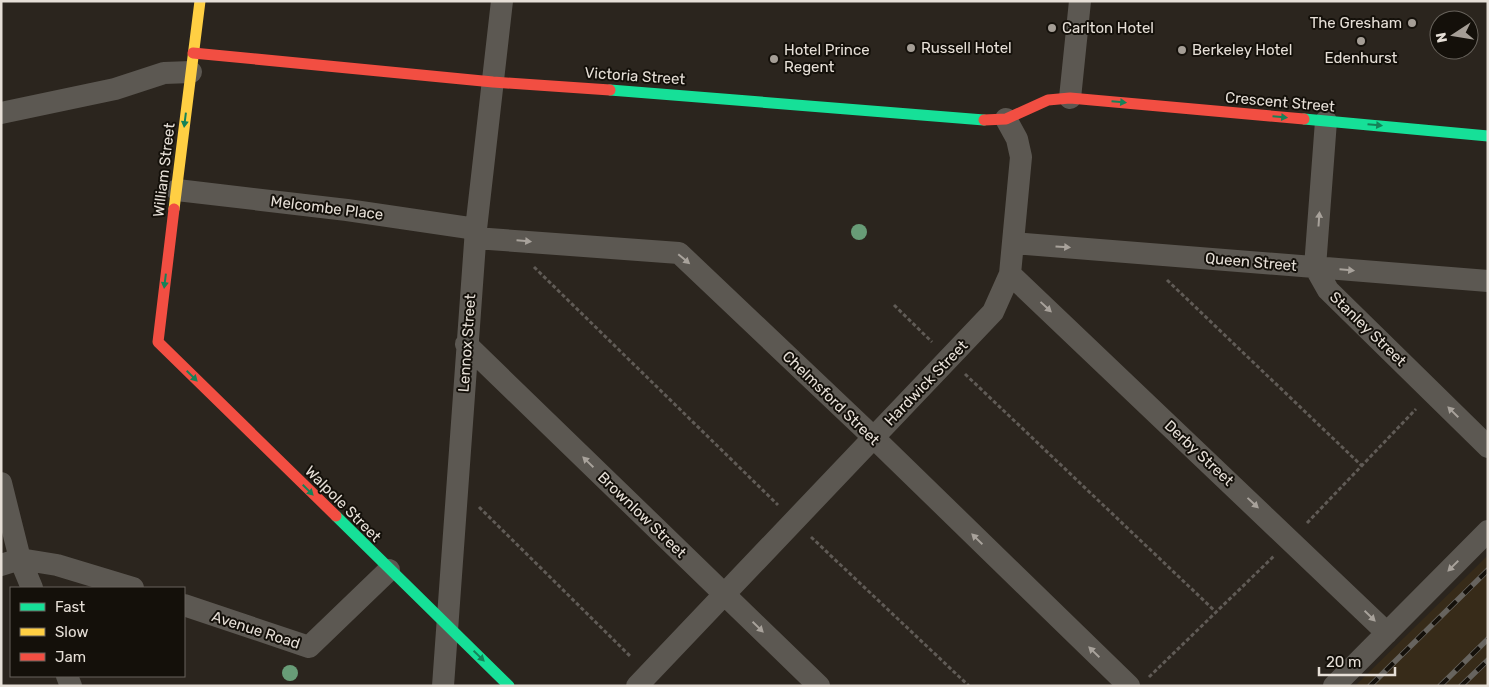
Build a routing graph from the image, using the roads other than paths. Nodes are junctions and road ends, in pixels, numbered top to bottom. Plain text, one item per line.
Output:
1 (200, 1) edge
2 (502, 1) edge
3 (1080, 1) edge
4 (192, 62) junction
5 (493, 82) junction
6 (1070, 98) junction
7 (1, 114) edge
8 (1006, 119) junction
9 (1326, 121) junction
10 (1488, 136) edge
11 (177, 190) junction
12 (476, 233) junction
13 (1014, 244) junction
14 (1315, 267) junction
15 (1010, 274) junction
16 (1488, 281) edge
17 (158, 342) joint
18 (466, 344) junction
19 (873, 437) junction
20 (1488, 446) edge
21 (1, 483) edge
22 (1488, 532) edge
23 (11, 562) edge
24 (389, 570) junction
25 (31, 587) edge
26 (129, 587) edge
27 (723, 593) junction
28 (185, 605) edge
29 (448, 626) junction
30 (1387, 633) junction
31 (643, 680) edge
32 (443, 686) edge
33 (509, 686) edge
34 (819, 686) edge
35 (1129, 686) edge
36 (1334, 686) edge

1 - 4 street, William Street
2 - 5 street, Lennox Street
3 - 6 street
4 - 5 street, Victoria Street
4 - 7 street
4 -> 11 street, William Street
5 - 8 street, Victoria Street
5 - 12 street, Lennox Street
6 - 8 street, Victoria Street
6 -> 9 street, Crescent Street
8 - 13 street, Hardwick Street
9 -> 10 street, Crescent Street
14 -> 9 street
11 - 12 street, Melcombe Place
11 -> 17 street, William Street
12 - 18 street, Lennox Street
12 -> 19 street, Chelmsford Street
13 -> 14 street, Queen Street
13 - 15 street, Hardwick Street
14 -> 16 street, Queen Street
20 -> 14 street, Stanley Street
15 - 19 street, Hardwick Street
15 -> 30 street, Derby Street
17 -> 24 street, Walpole Street
27 -> 18 street, Brownlow Street
18 - 29 street, Lennox Street
19 - 27 street, Hardwick Street
35 -> 19 street, Chelmsford Street
21 - 23 street
22 -> 30 street
23 - 25 street
23 - 26 street
24 - 28 street, Avenue Road
24 - 29 street, Walpole Street
27 - 31 street, Hardwick Street
27 -> 34 street, Brownlow Street
29 - 32 street, Lennox Street
29 -> 33 street, Walpole Street
30 - 36 street

